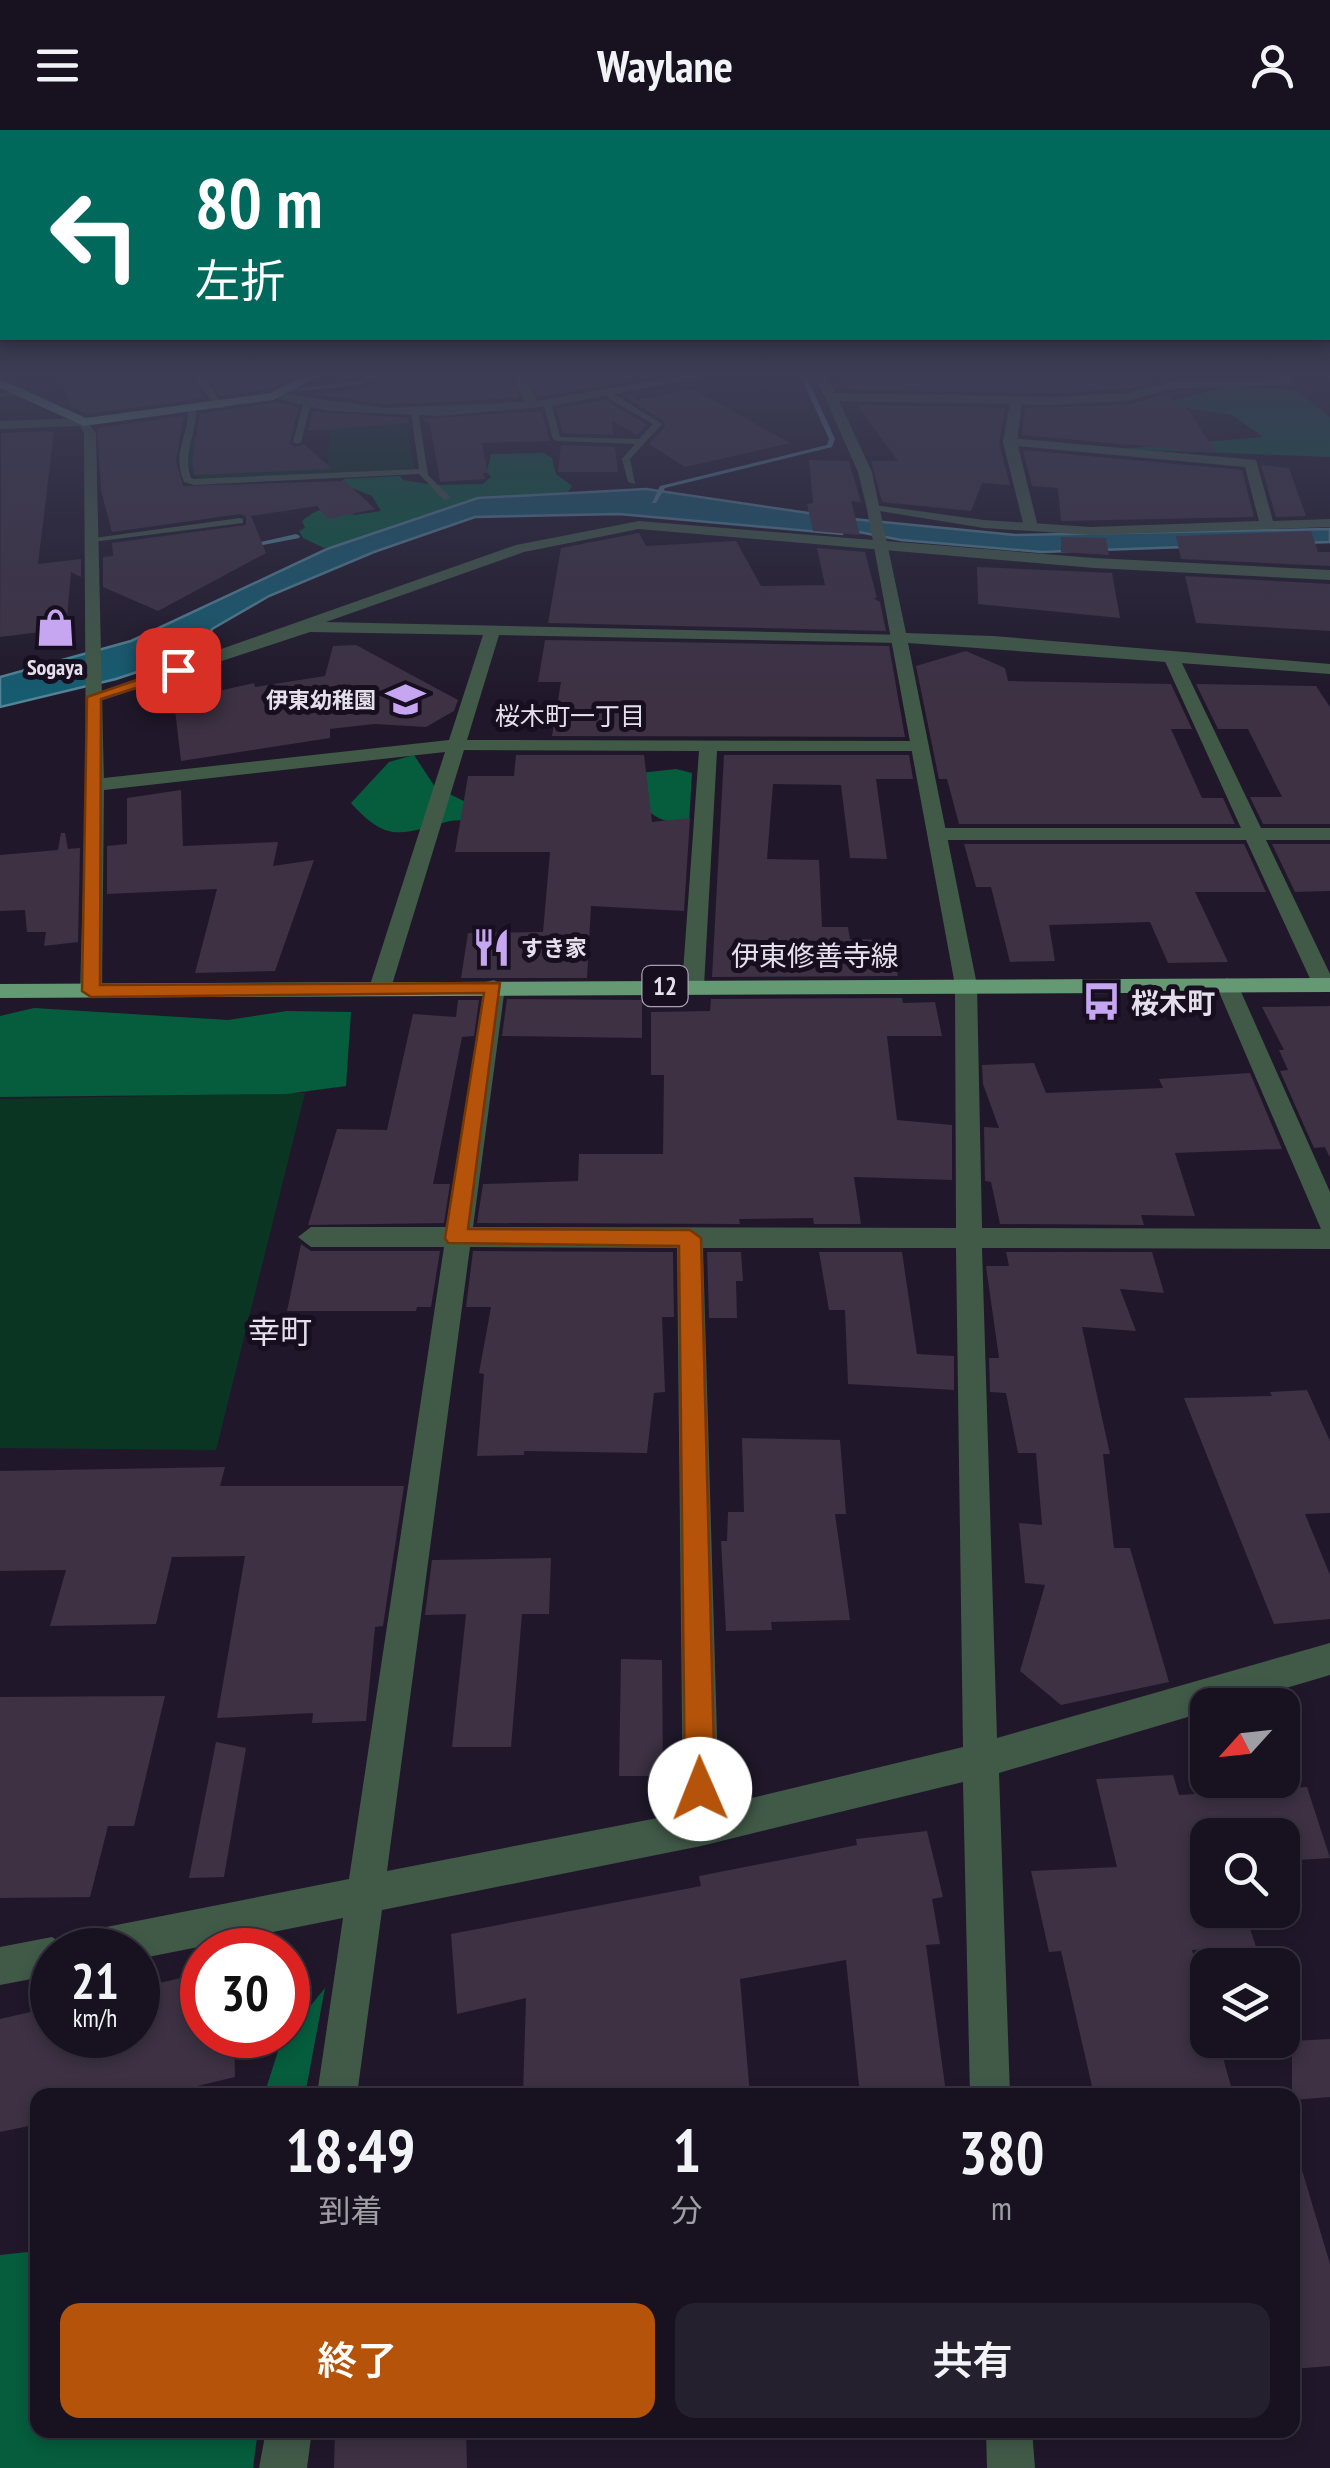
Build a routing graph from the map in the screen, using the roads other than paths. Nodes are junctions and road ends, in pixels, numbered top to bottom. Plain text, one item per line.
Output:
1 (91, 482) edge
2 (433, 482) edge
3 (868, 482) edge
4 (1020, 482) edge
5 (1256, 482) edge
6 (447, 498) dead end
7 (875, 511) junction
8 (240, 520) dead end
9 (1330, 522) edge
10 (1267, 525) junction
11 (1031, 527) junction
12 (92, 539) junction
13 (881, 544) junction
14 (1329, 576) edge
15 (309, 627) junction
16 (492, 632) junction
17 (900, 638) junction
18 (1171, 658) junction
19 (1330, 669) edge
20 (94, 693) junction
21 (455, 745) junction
22 (708, 745) junction
23 (920, 746) junction
24 (95, 785) junction
25 (937, 834) junction
26 (1252, 834) junction
27 (1330, 834) edge
28 (966, 984) junction
29 (1227, 985) junction
30 (1327, 985) edge
31 (692, 986) junction
32 (494, 987) junction
33 (380, 988) junction
34 (0, 991) edge
35 (91, 991) junction
36 (1330, 1222) edge
37 (311, 1238) dead end
38 (456, 1238) junction
39 (690, 1238) junction
40 (968, 1238) junction
41 (1330, 1239) edge
42 (1330, 1659) edge
43 (982, 1760) junction
44 (701, 1828) junction
45 (366, 1897) junction
46 (160, 1936) edge
47 (30, 1960) edge
48 (0, 1966) edge
49 (338, 2088) edge
50 (990, 2088) edge
51 (287, 2438) edge
52 (1009, 2438) edge
53 (283, 2468) edge
54 (1011, 2468) edge

1 - 12 street
2 - 6 lane
3 - 7 street
4 - 11 street
5 - 10 street
7 - 11 street
7 - 13 street
8 - 12 lane
9 - 10 street
10 - 11 street
12 - 20 street
13 - 14 street
13 - 15 street
13 - 17 street
15 - 16 street
15 - 20 street
16 - 17 street
16 - 21 street
17 - 18 street
17 - 23 street
18 - 19 street
18 - 26 street
20 - 24 street
21 - 22 street
21 - 24 street
21 - 33 street
22 - 23 street
22 - 31 street
23 - 25 street
24 - 35 street
25 - 26 street
25 - 28 street
26 - 27 street
26 - 30 street
28 - 29 main road, 伊東修善寺線 / 12
28 - 31 main road, 伊東修善寺線 / 12
28 - 40 street
29 - 30 main road, 伊東修善寺線 / 12
29 - 36 street
31 - 32 main road, 伊東修善寺線 / 12
32 - 33 main road, 伊東修善寺線 / 12
32 - 38 street
33 - 35 main road, 伊東修善寺線 / 12
34 - 35 main road, 伊東修善寺線 / 12
37 - 38 street
38 - 39 street
38 - 45 street
39 - 40 street
39 - 44 street
40 - 41 street
40 - 43 street
42 - 43 street
43 - 44 street
43 - 50 street
44 - 45 street
45 - 46 street
45 - 49 street
47 - 48 street
51 - 53 street
52 - 54 street

